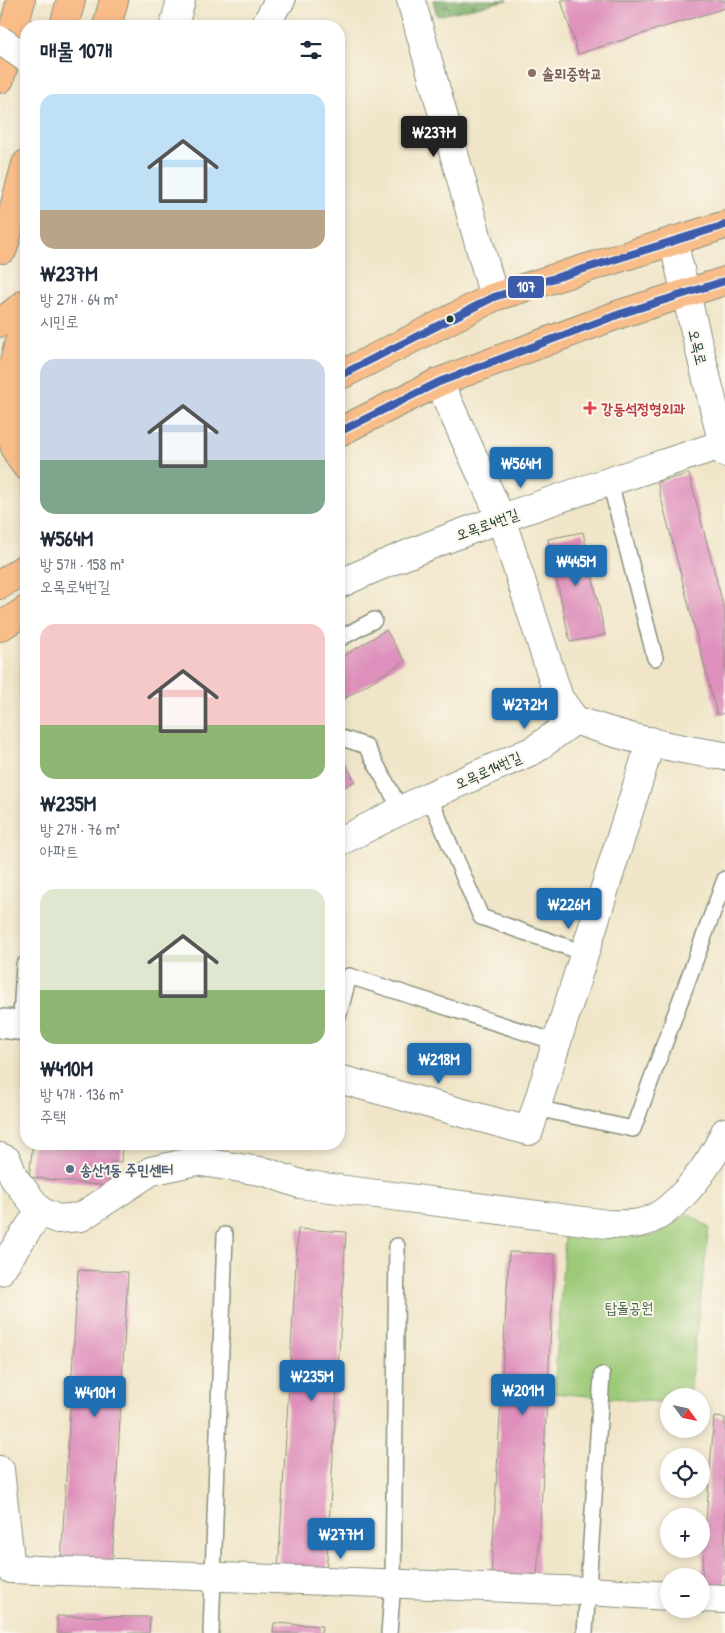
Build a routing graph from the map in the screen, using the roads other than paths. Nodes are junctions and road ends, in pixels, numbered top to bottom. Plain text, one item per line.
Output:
1 (21, 0) edge
2 (72, 0) edge
3 (114, 0) edge
4 (181, 0) edge
5 (281, 0) edge
6 (411, 0) edge
7 (66, 20) edge
8 (109, 20) edge
9 (176, 20) edge
10 (268, 20) edge
11 (0, 40) edge
12 (20, 54) edge
13 (0, 79) edge
14 (20, 186) edge
15 (725, 225) edge
16 (673, 242) junction
17 (3, 249) dead end
18 (725, 281) edge
19 (685, 294) junction
20 (494, 297) junction
21 (20, 308) edge
22 (0, 323) edge
23 (20, 338) edge
24 (345, 373) edge
25 (10, 377) junction
26 (439, 382) junction
27 (0, 419) edge
28 (345, 429) edge
29 (724, 448) edge
30 (20, 456) edge
31 (610, 482) junction
32 (501, 518) junction
33 (20, 571) edge
34 (345, 581) edge
35 (0, 585) edge
36 (20, 614) edge
37 (374, 620) dead end
38 (0, 627) edge
39 (345, 636) edge
40 (655, 658) dead end
41 (575, 720) junction
42 (345, 739) edge
43 (651, 741) junction
44 (725, 756) edge
45 (429, 796) junction
46 (401, 810) junction
47 (345, 839) edge
48 (725, 879) edge
49 (584, 952) junction
50 (345, 989) edge
51 (0, 1016) edge
52 (20, 1018) edge
53 (0, 1030) edge
54 (20, 1032) edge
55 (556, 1042) junction
56 (345, 1081) edge
57 (536, 1108) junction
58 (725, 1132) edge
59 (234, 1155) edge
60 (0, 1157) edge
61 (40, 1211) junction
62 (225, 1235) dead end
63 (397, 1246) dead end
64 (0, 1271) edge
65 (602, 1375) dead end
66 (0, 1470) edge
67 (213, 1577) junction
68 (393, 1583) junction
69 (586, 1590) junction
70 (660, 1595) edge
71 (710, 1598) edge
72 (725, 1599) edge
73 (211, 1633) edge
74 (389, 1633) edge
75 (585, 1633) edge

1 - 13 main road
2 - 7 main road
3 - 8 main road
4 - 9 street
5 - 10 street
6 - 20 street
11 - 12 street, bridge
14 - 17 main road
15 - 16 main road
16 - 19 street, 오목로
16 - 20 main road
18 - 19 main road
19 - 26 main road
19 - 29 street, 오목로
20 - 24 main road
21 - 22 main road
23 - 25 main road
25 - 27 main road
25 - 30 main road
26 - 28 main road
26 - 32 street
29 - 31 street, 오목로4번길
31 - 32 street, 오목로4번길
31 - 40 lane
32 - 34 street, 오목로4번길
32 - 41 street
33 - 35 main road
36 - 38 main road
37 - 39 lane
41 - 43 street
41 - 45 street, 오목로14번길
42 - 46 lane
43 - 44 street
43 - 49 street
45 - 46 street, 오목로14번길
45 - 49 lane
46 - 47 street, 오목로14번길
48 - 57 lane
49 - 55 street
50 - 55 lane
51 - 52 lane
53 - 54 lane
55 - 57 street
56 - 57 street
58 - 59 street
59 - 61 street
60 - 61 street
61 - 64 street
62 - 67 lane
63 - 68 lane
65 - 69 lane
66 - 67 street
67 - 68 street
67 - 73 lane
68 - 69 street
68 - 74 lane
69 - 70 street
69 - 75 lane
71 - 72 street

